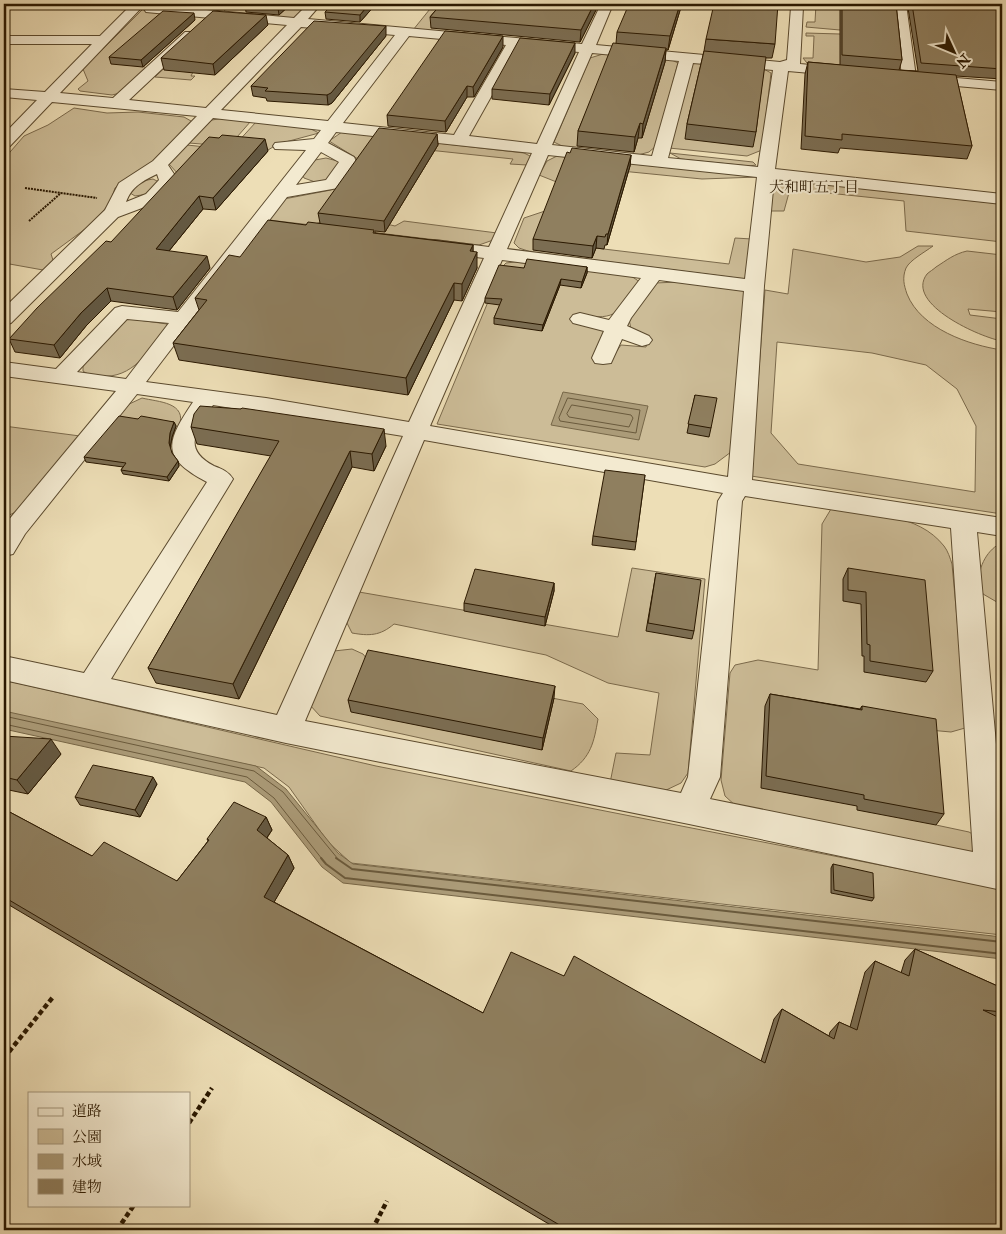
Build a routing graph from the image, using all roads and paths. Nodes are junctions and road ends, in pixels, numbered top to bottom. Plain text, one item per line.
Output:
1 (139, 4) edge
2 (157, 4) edge
3 (224, 4) edge
4 (315, 4) edge
5 (607, 4) edge
6 (900, 4) edge
7 (791, 6) edge
8 (212, 15) junction
9 (296, 23) junction
10 (405, 32) junction
11 (4, 40) edge
12 (105, 40) junction
13 (514, 42) junction
14 (588, 49) junction
15 (687, 58) junction
16 (781, 66) junction
17 (860, 73) edge
18 (1002, 86) edge
19 (4, 93) edge
20 (48, 97) junction
21 (117, 103) junction
22 (210, 113) junction
23 (334, 126) junction
24 (459, 140) junction
25 (4, 142) edge
26 (318, 144) junction
27 (280, 146) dead end
28 (542, 150) junction
29 (661, 156) junction
30 (767, 167) junction
31 (25, 188) dead end
32 (62, 192) junction
33 (280, 193) junction
34 (1002, 199) edge
35 (116, 207) junction
36 (29, 221) dead end
37 (420, 244) edge
38 (497, 254) junction
39 (654, 274) junction
40 (754, 286) junction
41 (4, 319) edge
42 (184, 319) junction
43 (580, 320) dead end
44 (615, 328) junction
45 (642, 340) dead end
46 (604, 358) dead end
47 (4, 369) edge
48 (62, 377) junction
49 (131, 387) junction
50 (207, 397) junction
51 (416, 432) junction
52 (739, 488) junction
53 (963, 520) junction
54 (1002, 527) edge
55 (8, 534) edge
56 (4, 668) edge
57 (90, 688) junction
58 (286, 730) junction
59 (689, 809) junction
60 (996, 873) edge
61 (53, 996) dead end
62 (4, 1058) edge
63 (212, 1088) dead end
64 (190, 1121) edge
65 (387, 1201) dead end
66 (133, 1206) edge
67 (118, 1230) edge
68 (372, 1230) edge

1 - 12 street
2 - 8 street
3 - 8 street
4 - 9 street
5 - 14 street
6 - 18 street
7 - 16 street
8 - 9 street
8 - 21 street
9 - 10 street
9 - 22 street
10 - 13 street
10 - 23 street
11 - 12 street
12 - 20 street
13 - 14 street
13 - 24 street
14 - 15 street
14 - 28 street
15 - 16 street
15 - 29 street
16 - 17 street
16 - 30 street
19 - 20 street
20 - 21 street
20 - 25 street
21 - 22 street
22 - 23 street
22 - 35 street
23 - 24 street
23 - 26 street
24 - 28 street
26 - 27 street
26 - 33 street
26 - 33 street
28 - 29 street
28 - 38 street
29 - 30 street
30 - 34 street
30 - 40 street
31 - 32 path
32 - 35 path
32 - 36 path
33 - 42 street
35 - 41 street
37 - 38 street
38 - 39 street
38 - 51 street
39 - 40 street
39 - 44 street
40 - 52 street
42 - 48 street
42 - 49 street
43 - 44 street
44 - 45 street
44 - 46 street
47 - 48 street
48 - 49 street
49 - 50 street
49 - 55 street
50 - 51 street
50 - 57 street
51 - 52 street
51 - 58 street
52 - 53 street
52 - 59 street
53 - 54 street
53 - 60 street
56 - 57 street
57 - 58 street
58 - 59 street
59 - 60 street
61 - 62 path
63 - 64 path
65 - 68 path
66 - 67 path

